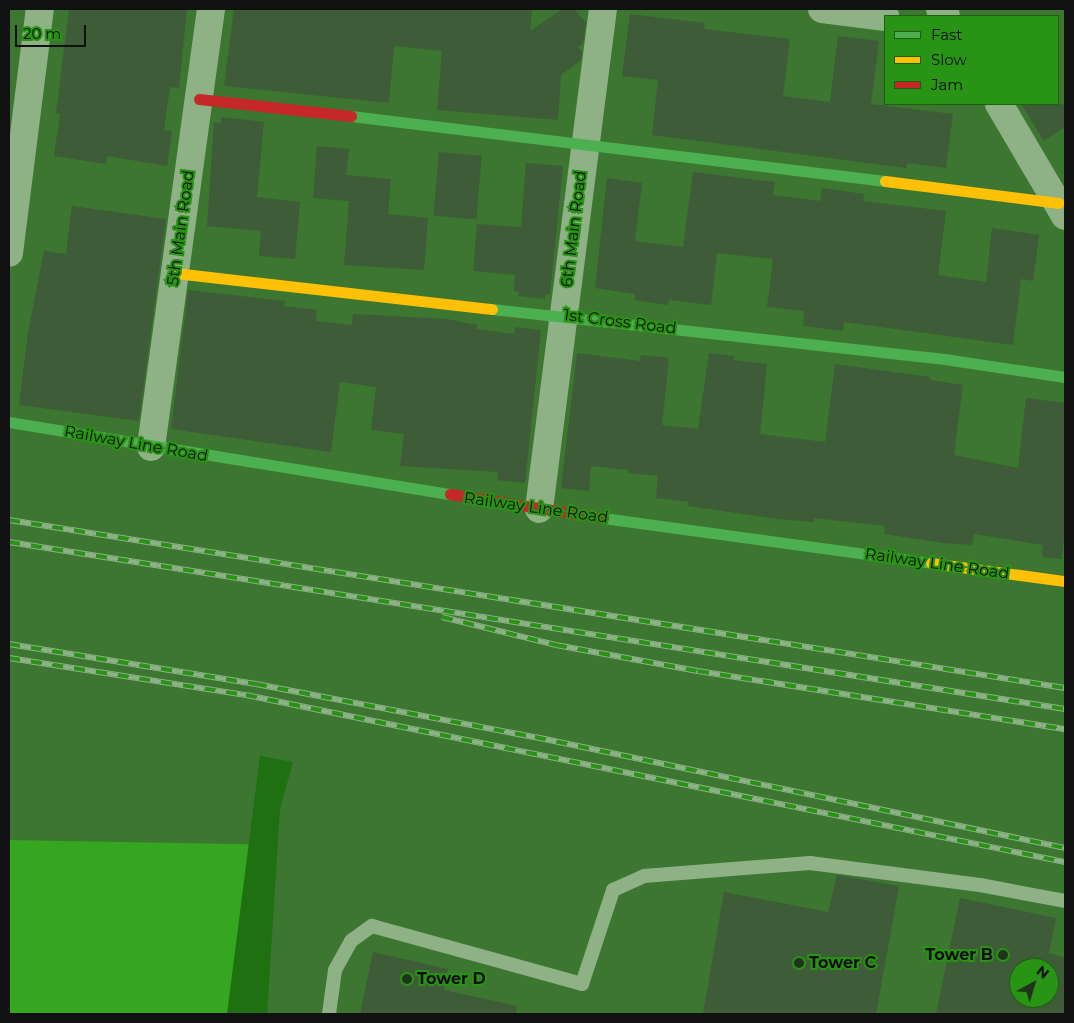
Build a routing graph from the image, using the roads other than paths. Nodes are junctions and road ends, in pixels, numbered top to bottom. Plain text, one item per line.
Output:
1 (40, 9) edge
2 (211, 9) edge
3 (603, 9) edge
4 (822, 9) edge
5 (884, 17) edge
6 (199, 99) junction
7 (1000, 105) edge
8 (586, 142) junction
9 (1062, 209) edge
10 (12, 215) edge
11 (9, 254) edge
12 (175, 273) junction
13 (564, 316) junction
14 (1065, 376) edge
15 (9, 422) edge
16 (151, 447) junction
17 (539, 510) junction
18 (1065, 581) edge
19 (1065, 902) edge
20 (329, 1014) edge

1 - 10 street
2 - 6 street, 5th Main Road
3 - 8 street, 6th Main Road
4 - 5 street
6 - 8 street
6 - 12 street, 5th Main Road
7 - 9 street
8 - 9 street
8 - 13 street, 6th Main Road
10 - 11 street
12 - 13 street, 1st Cross Road
12 - 16 street, 5th Main Road
13 - 14 street, 1st Cross Road
13 - 17 street, 6th Main Road
15 - 16 street, Railway Line Road
16 - 17 street, Railway Line Road
17 - 18 street, Railway Line Road
19 - 20 lane

